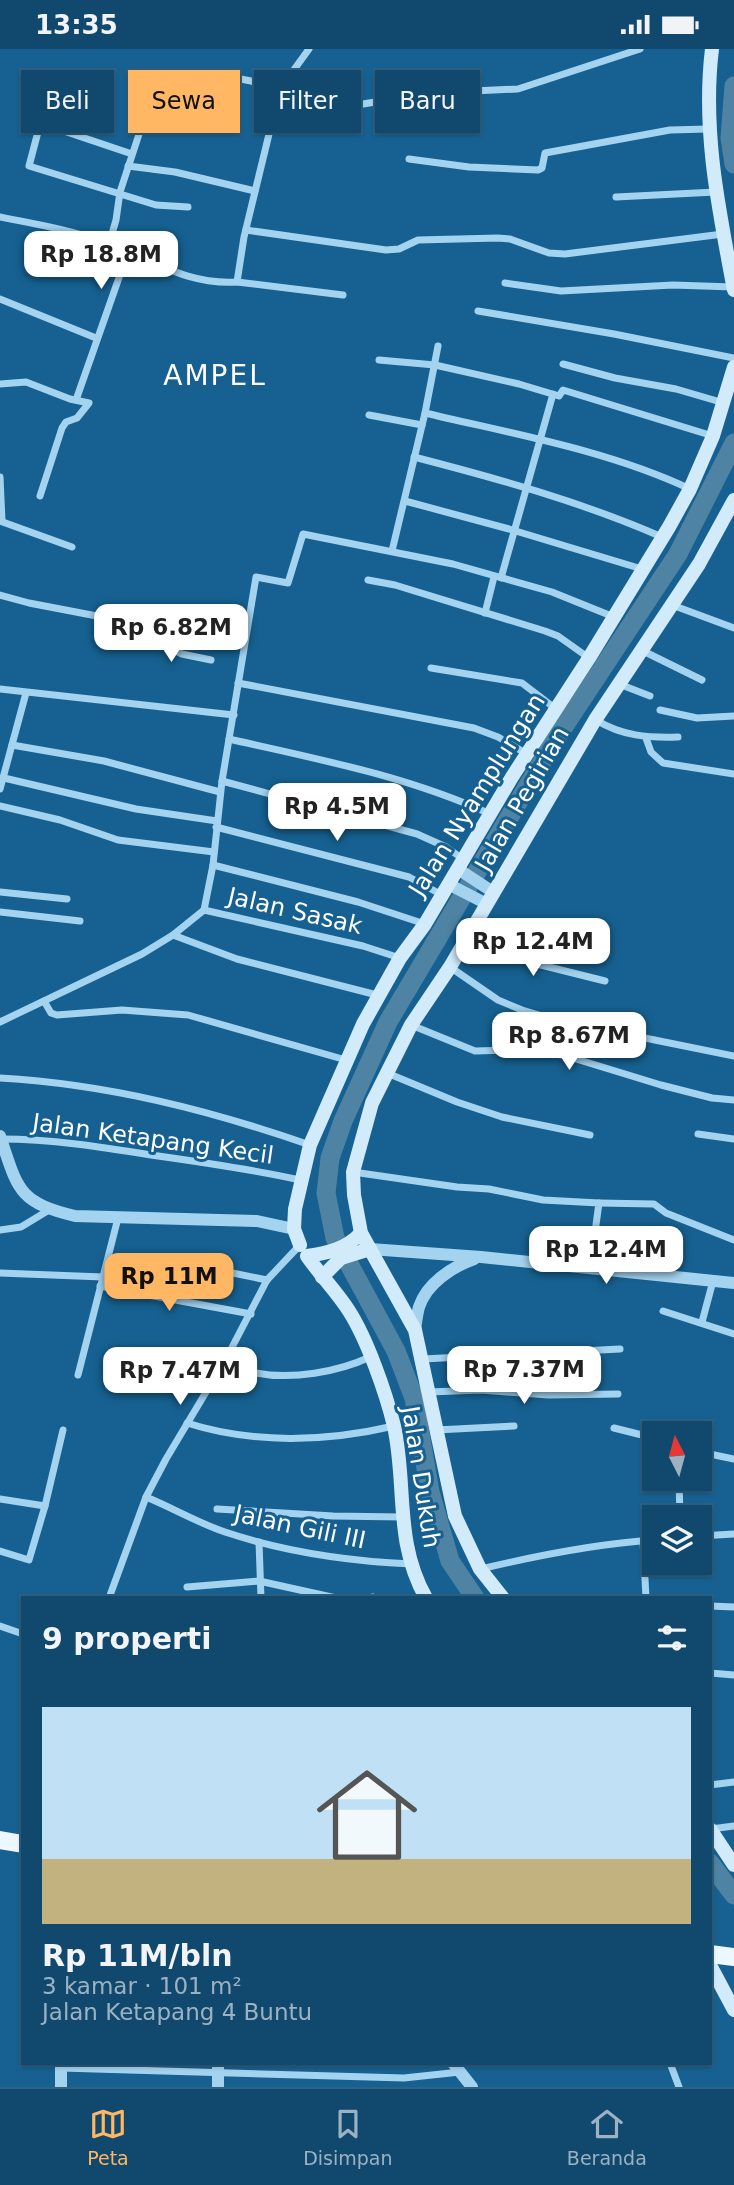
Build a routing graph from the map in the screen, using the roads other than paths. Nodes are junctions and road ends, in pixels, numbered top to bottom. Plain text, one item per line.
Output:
1 (309, 49) edge
2 (640, 49) edge
3 (712, 49) edge
4 (294, 70) edge
5 (361, 104) edge
6 (708, 129) junction
7 (37, 133) edge
8 (70, 133) edge
9 (139, 133) edge
10 (269, 133) edge
11 (132, 154) junction
12 (409, 159) dead end
13 (128, 166) junction
14 (255, 191) junction
15 (120, 192) junction
16 (716, 192) junction
17 (617, 197) dead end
18 (188, 207) dead end
19 (0, 217) edge
20 (246, 230) junction
21 (723, 234) junction
22 (109, 244) junction
23 (128, 252) junction
24 (237, 282) junction
25 (505, 283) dead end
26 (734, 289) edge
27 (343, 295) dead end
28 (0, 299) edge
29 (478, 311) dead end
30 (96, 338) junction
31 (438, 346) dead end
32 (734, 358) edge
33 (379, 360) dead end
34 (563, 364) dead end
35 (435, 365) junction
36 (734, 367) edge
37 (0, 384) edge
38 (554, 394) junction
39 (76, 400) junction
40 (725, 403) junction
41 (425, 413) junction
42 (369, 415) dead end
43 (422, 425) junction
44 (713, 436) junction
45 (542, 441) junction
46 (414, 457) junction
47 (0, 477) edge
48 (527, 487) junction
49 (690, 489) junction
50 (40, 496) dead end
51 (405, 501) junction
52 (734, 501) edge
53 (1, 521) edge
54 (516, 531) junction
55 (662, 537) junction
56 (72, 547) dead end
57 (392, 551) junction
58 (642, 569) junction
59 (497, 577) junction
60 (368, 580) dead end
61 (0, 595) edge
62 (672, 605) junction
63 (485, 614) junction
64 (615, 617) junction
65 (734, 628) edge
66 (640, 650) junction
67 (589, 658) junction
68 (211, 660) dead end
69 (431, 668) dead end
70 (702, 680) dead end
71 (238, 683) junction
72 (618, 684) junction
73 (0, 689) edge
74 (26, 692) junction
75 (650, 696) dead end
76 (556, 709) junction
77 (660, 710) dead end
78 (234, 715) junction
79 (734, 716) edge
80 (595, 720) junction
81 (678, 737) dead end
82 (646, 738) junction
83 (229, 739) junction
84 (12, 745) junction
85 (527, 754) junction
86 (734, 774) edge
87 (4, 778) junction
88 (222, 781) junction
89 (0, 789) edge
90 (220, 792) junction
91 (0, 806) edge
92 (491, 814) junction
93 (216, 824) junction
94 (215, 852) junction
95 (213, 865) junction
96 (463, 867) junction
97 (448, 888) junction
98 (0, 892) edge
99 (486, 896) junction
100 (67, 899) dead end
101 (204, 910) junction
102 (0, 912) edge
103 (80, 921) dead end
104 (425, 924) junction
105 (173, 935) junction
106 (468, 936) junction
107 (400, 958) junction
108 (450, 967) junction
109 (605, 981) dead end
110 (377, 995) junction
111 (44, 1001) junction
112 (0, 1022) edge
113 (411, 1025) junction
114 (734, 1056) edge
115 (346, 1060) junction
116 (386, 1073) junction
117 (0, 1078) edge
118 (734, 1100) edge
119 (698, 1134) dead end
120 (590, 1135) dead end
121 (0, 1137) edge
122 (734, 1139) edge
123 (310, 1145) junction
124 (3, 1153) edge
125 (353, 1172) junction
126 (300, 1180) junction
127 (599, 1203) junction
128 (50, 1210) junction
129 (118, 1218) junction
130 (294, 1229) junction
131 (0, 1230) edge
132 (734, 1240) edge
133 (360, 1244) junction
134 (303, 1250) junction
135 (334, 1256) junction
136 (481, 1257) junction
137 (590, 1268) junction
138 (213, 1269) dead end
139 (0, 1273) edge
140 (103, 1277) junction
141 (322, 1277) junction
142 (267, 1280) junction
143 (713, 1281) junction
144 (734, 1283) edge
145 (100, 1286) junction
146 (663, 1311) dead end
147 (251, 1314) junction
148 (702, 1322) junction
149 (415, 1330) junction
150 (734, 1333) edge
151 (620, 1349) dead end
152 (370, 1356) junction
153 (423, 1359) junction
154 (225, 1362) junction
155 (78, 1375) dead end
156 (429, 1392) junction
157 (618, 1394) dead end
158 (187, 1423) junction
159 (394, 1426) junction
160 (514, 1426) dead end
161 (614, 1427) dead end
162 (63, 1430) dead end
163 (436, 1430) junction
164 (642, 1435) edge
165 (712, 1454) edge
166 (734, 1459) edge
167 (146, 1497) junction
168 (0, 1499) edge
169 (46, 1506) junction
170 (217, 1509) dead end
171 (402, 1517) junction
172 (734, 1534) edge
173 (712, 1535) edge
174 (642, 1541) edge
175 (259, 1542) junction
176 (0, 1551) edge
177 (411, 1564) junction
178 (480, 1569) junction
179 (645, 1575) edge
180 (259, 1581) junction
181 (187, 1587) dead end
182 (110, 1596) edge
183 (261, 1596) edge
184 (327, 1596) edge
185 (425, 1596) edge
186 (501, 1596) edge
187 (646, 1596) edge
188 (712, 1606) edge
189 (734, 1607) edge
190 (0, 1626) edge
191 (21, 1633) edge
192 (712, 1673) edge
193 (734, 1675) edge
194 (734, 1782) edge
195 (712, 1785) edge
196 (734, 1826) edge
197 (712, 1829) edge
198 (712, 1832) edge
199 (0, 1840) edge
200 (21, 1844) edge
201 (734, 1865) edge
202 (712, 1954) edge
203 (734, 1957) edge
204 (712, 1969) edge
205 (734, 2010) edge
206 (61, 2065) edge
207 (671, 2065) edge
208 (218, 2067) edge
209 (457, 2068) edge
210 (61, 2087) edge
211 (218, 2087) edge
212 (472, 2087) edge
213 (679, 2087) edge

1 - 4 street
2 - 5 street
3 - 6 main road
6 - 12 street
6 - 16 main road
7 - 15 street
8 - 11 street
9 - 11 street
10 - 14 street
11 - 13 street
13 - 14 street
13 - 15 street
14 - 20 street
15 - 18 street
15 - 22 street
16 - 17 street
16 - 21 main road
19 - 22 street
20 - 21 street
20 - 24 street
21 - 26 main road
22 - 23 street
23 - 24 street
23 - 30 street
24 - 27 street
25 - 26 street
28 - 30 street
29 - 32 street
30 - 39 street
31 - 35 street
33 - 35 street
34 - 40 street
35 - 38 street
35 - 41 street
36 - 40 main road, Jalan Nyamplungan
37 - 39 street
38 - 44 street
38 - 45 street
39 - 50 street
40 - 44 main road, Jalan Nyamplungan
41 - 43 street
41 - 45 street
42 - 43 street
43 - 46 street
44 - 49 main road, Jalan Nyamplungan
45 - 48 street
45 - 49 street
46 - 48 street
46 - 51 street
47 - 53 street
48 - 54 street
48 - 55 street
49 - 55 main road, Jalan Nyamplungan
51 - 54 street
51 - 57 street
52 - 62 main road, Jalan Pegirian
53 - 56 street
54 - 58 street
54 - 59 street
55 - 58 main road, Jalan Nyamplungan
57 - 59 street
57 - 71 street
58 - 64 main road, Jalan Nyamplungan
59 - 63 street
59 - 64 street
60 - 63 street
61 - 68 street
62 - 65 street
62 - 66 main road, Jalan Pegirian
63 - 67 street
64 - 67 main road, Jalan Nyamplungan
66 - 70 street
66 - 72 main road, Jalan Pegirian
67 - 76 main road, Jalan Nyamplungan
69 - 76 street
71 - 78 street
71 - 85 street
72 - 75 street
72 - 80 main road, Jalan Pegirian
73 - 74 street
74 - 78 street
74 - 84 street
76 - 85 main road, Jalan Nyamplungan
77 - 79 street
78 - 83 street
80 - 82 street
80 - 99 main road, Jalan Pegirian
81 - 82 street
82 - 86 street
83 - 88 street
83 - 92 street
84 - 87 street
84 - 90 street
85 - 92 main road, Jalan Nyamplungan
87 - 89 street
87 - 93 street
88 - 90 street
88 - 96 street
90 - 93 street
91 - 94 street
92 - 96 main road, Jalan Nyamplungan
93 - 94 street
93 - 97 street
94 - 95 street
95 - 101 street
95 - 104 street
96 - 97 main road, Jalan Nyamplungan
96 - 99 street
97 - 99 street
97 - 104 main road, Jalan Nyamplungan
98 - 100 street
99 - 106 main road, Jalan Pegirian
101 - 105 street, Jalan Sasak
101 - 107 street, Jalan Sasak
102 - 103 street
104 - 107 main road, Jalan Nyamplungan
105 - 110 street
105 - 111 street, Jalan Sasak
106 - 108 main road, Jalan Pegirian
106 - 109 street
107 - 110 main road, Jalan Nyamplungan
108 - 113 main road, Jalan Pegirian
108 - 114 street
110 - 115 main road, Jalan Nyamplungan
111 - 112 street, Jalan Sasak
111 - 115 street
113 - 116 main road, Jalan Pegirian
113 - 118 street
115 - 123 main road, Jalan Nyamplungan
116 - 120 street
116 - 125 main road, Jalan Pegirian
117 - 123 street
119 - 122 street
121 - 124 street
121 - 126 street, Jalan Ketapang Kecil
123 - 126 main road, Jalan Nyamplungan
124 - 128 street
125 - 127 street
125 - 133 main road, Jalan Pegirian
126 - 130 main road, Jalan Nyamplungan
127 - 132 street
127 - 137 street
128 - 129 street
128 - 131 street
129 - 130 street
129 - 140 street
130 - 134 main road, Jalan Nyamplungan
133 - 135 main road
133 - 136 street
133 - 149 main road, Jalan Pegirian
134 - 135 main road
134 - 141 main road, Jalan Dukuh
134 - 142 street
135 - 141 main road
136 - 137 street
136 - 149 street
137 - 143 street
138 - 142 street
139 - 140 street
140 - 145 street
141 - 152 main road, Jalan Dukuh
142 - 147 street
143 - 144 street
143 - 148 street
145 - 147 street
145 - 155 street
146 - 148 street
147 - 154 street
148 - 150 street
149 - 153 main road, Jalan Pegirian
151 - 153 street
152 - 154 street
152 - 159 main road, Jalan Dukuh
153 - 156 main road, Jalan Pegirian
154 - 158 street
156 - 157 street
156 - 163 main road, Jalan Pegirian
158 - 159 street
158 - 167 street
159 - 171 main road, Jalan Dukuh
160 - 163 street
161 - 164 street
162 - 169 street
163 - 178 main road, Jalan Pegirian
165 - 166 street
167 - 175 street, Jalan Gili III
167 - 182 street
168 - 169 street
169 - 176 street
170 - 171 street
171 - 177 main road, Jalan Dukuh
172 - 173 street
174 - 178 street
175 - 177 street, Jalan Gili III
175 - 180 street
177 - 185 main road, Jalan Dukuh
178 - 186 main road, Jalan Pegirian
179 - 187 street
180 - 181 street
180 - 183 street
180 - 184 street
188 - 189 street
190 - 191 street
192 - 193 street
194 - 195 street
196 - 197 street
198 - 201 main road
199 - 200 main road
202 - 203 main road
204 - 205 main road
206 - 208 street
206 - 210 street
207 - 213 street
208 - 209 street
208 - 211 street
209 - 212 street

